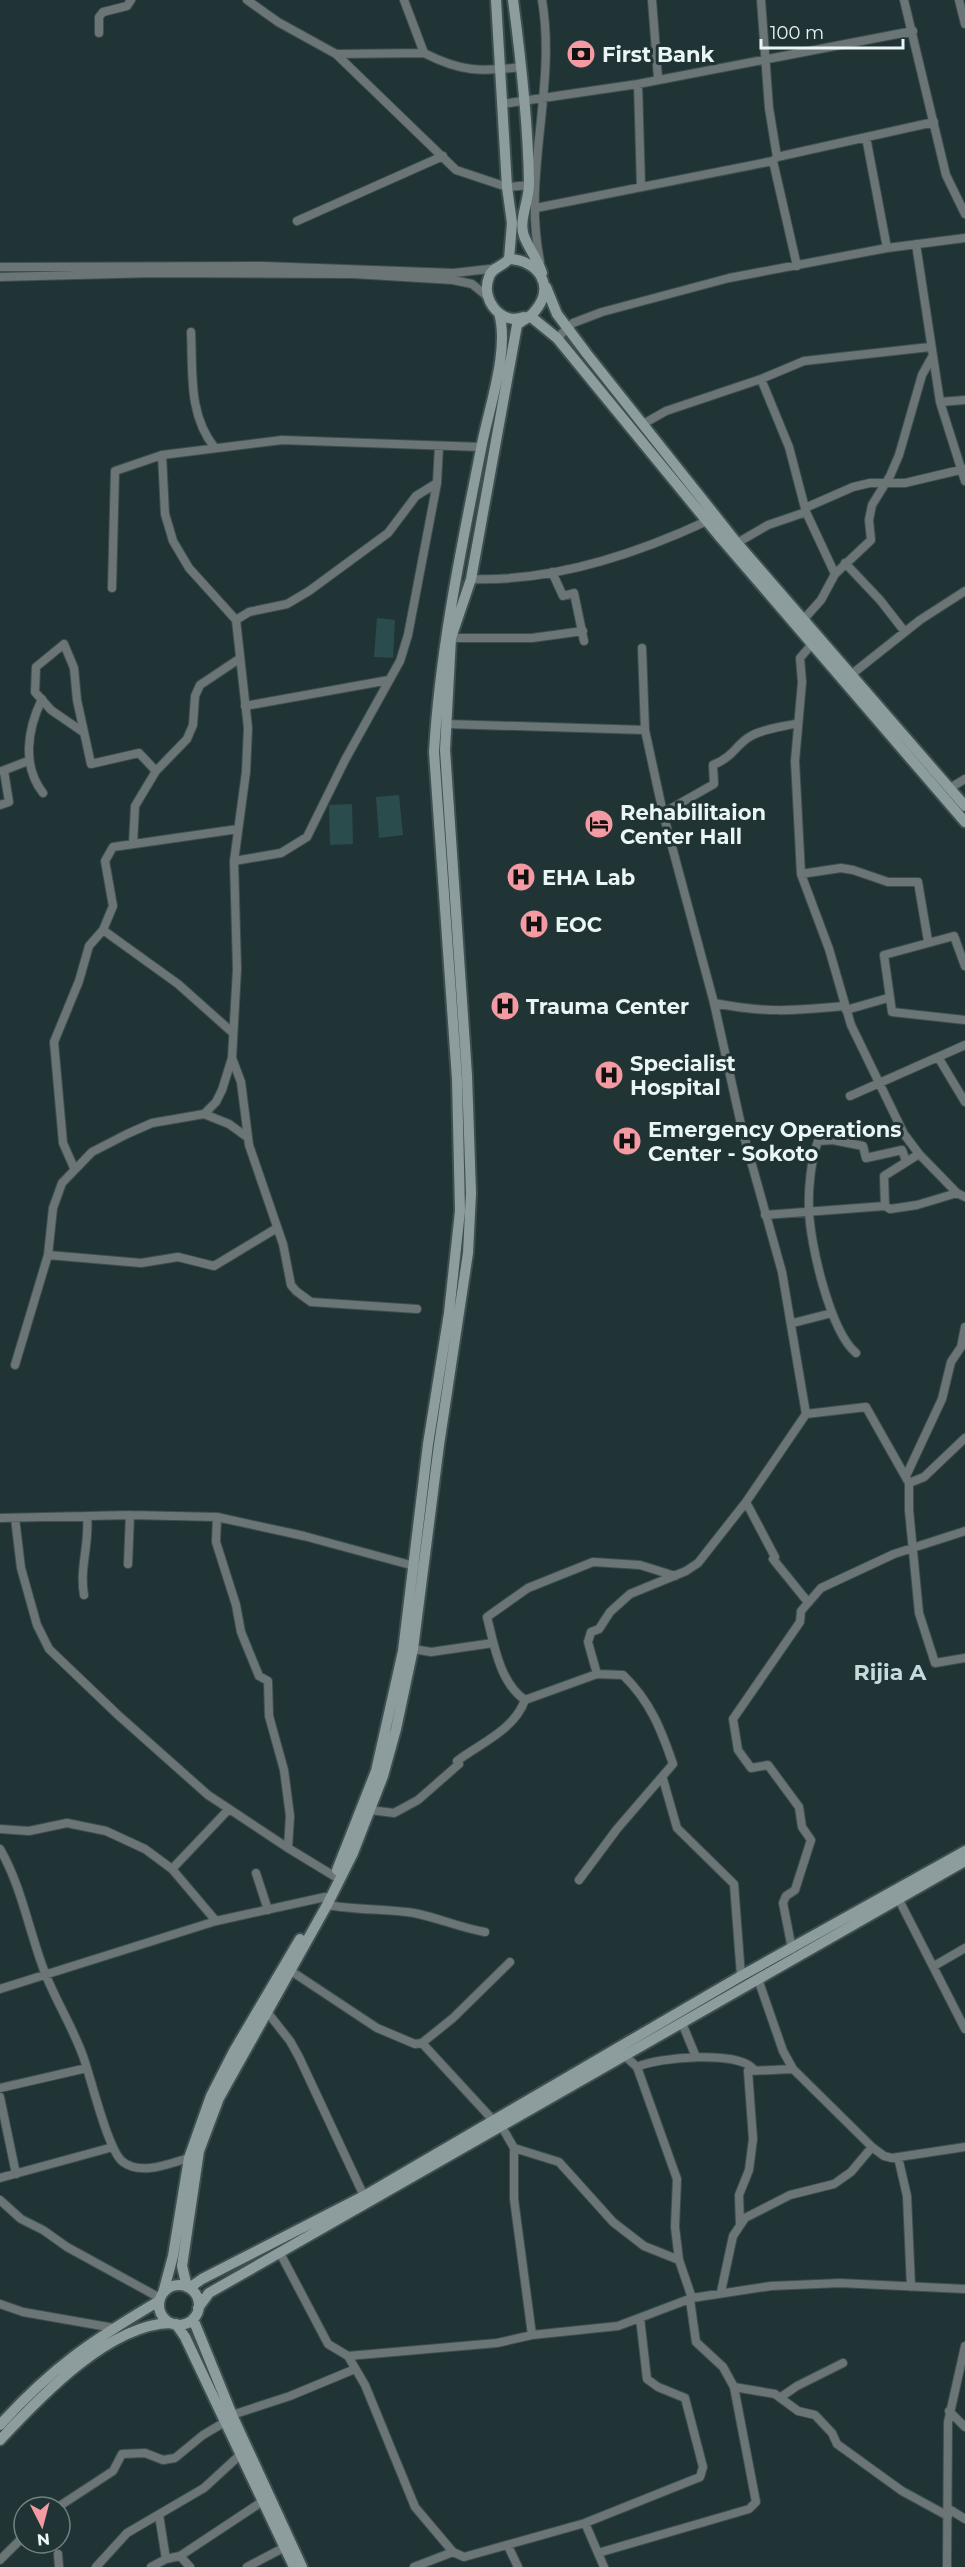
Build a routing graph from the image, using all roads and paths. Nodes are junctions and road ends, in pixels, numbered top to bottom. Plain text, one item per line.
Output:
1 (131, 0) edge
2 (404, 0) edge
3 (496, 0) edge
4 (513, 0) edge
5 (542, 0) edge
6 (652, 0) edge
7 (761, 0) edge
8 (904, 0) edge
9 (959, 0) edge
10 (250, 1) edge
11 (965, 24) edge
12 (913, 31) junction
13 (99, 33) dead end
14 (424, 53) junction
15 (336, 54) junction
16 (768, 57) junction
17 (522, 67) junction
18 (500, 70) junction
19 (658, 78) junction
20 (638, 84) junction
21 (542, 99) junction
22 (525, 102) junction
23 (502, 104) junction
24 (934, 122) junction
25 (866, 137) junction
26 (443, 156) junction
27 (775, 159) junction
28 (530, 185) junction
29 (507, 187) junction
30 (641, 187) junction
31 (536, 208) junction
32 (965, 214) edge
33 (297, 221) dead end
34 (965, 238) edge
35 (916, 244) junction
36 (887, 248) junction
37 (506, 263) junction
38 (796, 266) junction
39 (0, 267) edge
40 (0, 277) edge
41 (543, 278) junction
42 (488, 297) junction
43 (499, 313) junction
44 (527, 316) junction
45 (567, 328) junction
46 (190, 332) dead end
47 (557, 338) junction
48 (930, 347) junction
49 (932, 357) junction
50 (761, 379) junction
51 (965, 400) edge
52 (940, 402) junction
53 (643, 424) junction
54 (439, 446) junction
55 (481, 447) junction
56 (215, 448) junction
57 (162, 455) junction
58 (963, 469) edge
59 (965, 481) edge
60 (437, 483) junction
61 (885, 484) junction
62 (805, 510) junction
63 (707, 521) junction
64 (737, 543) junction
65 (845, 563) junction
66 (552, 572) junction
67 (835, 574) junction
68 (471, 579) junction
69 (112, 588) dead end
70 (965, 591) edge
71 (804, 619) junction
72 (236, 620) junction
73 (583, 631) junction
74 (905, 632) junction
75 (451, 638) junction
76 (585, 641) dead end
77 (812, 644) junction
78 (642, 648) dead end
79 (239, 659) junction
80 (852, 674) junction
81 (389, 680) junction
82 (42, 699) junction
83 (245, 706) junction
84 (798, 723) junction
85 (446, 724) junction
86 (645, 730) junction
87 (83, 732) junction
88 (28, 761) junction
89 (2, 771) edge
90 (156, 771) junction
91 (965, 779) edge
92 (950, 788) junction
93 (44, 794) dead end
94 (0, 805) edge
95 (965, 806) edge
96 (663, 813) junction
97 (965, 822) edge
98 (238, 829) junction
99 (133, 844) junction
100 (234, 861) junction
101 (801, 874) junction
102 (103, 930) junction
103 (928, 941) junction
104 (965, 966) edge
105 (888, 998) junction
106 (714, 1003) junction
107 (845, 1008) junction
108 (965, 1020) edge
109 (233, 1033) junction
110 (965, 1045) edge
111 (938, 1057) junction
112 (232, 1058) junction
113 (881, 1082) junction
114 (850, 1096) dead end
115 (965, 1102) edge
116 (204, 1114) junction
117 (247, 1137) junction
118 (919, 1154) junction
119 (906, 1161) junction
120 (74, 1168) junction
121 (957, 1193) junction
122 (965, 1197) edge
123 (885, 1206) junction
124 (809, 1210) junction
125 (765, 1215) junction
126 (278, 1228) junction
127 (48, 1255) junction
128 (417, 1308) dead end
129 (832, 1313) junction
130 (793, 1323) junction
131 (965, 1327) edge
132 (856, 1353) dead end
133 (15, 1365) dead end
134 (806, 1414) junction
135 (965, 1438) edge
136 (907, 1480) junction
137 (746, 1502) junction
138 (130, 1515) junction
139 (87, 1516) junction
140 (217, 1516) junction
141 (0, 1518) edge
142 (15, 1518) junction
143 (965, 1531) edge
144 (913, 1546) junction
145 (128, 1564) dead end
146 (420, 1567) junction
147 (675, 1576) junction
148 (84, 1596) dead end
149 (807, 1601) junction
150 (493, 1643) junction
151 (413, 1649) junction
152 (965, 1658) edge
153 (597, 1674) junction
154 (525, 1700) junction
155 (663, 1779) junction
156 (229, 1809) junction
157 (370, 1810) junction
158 (0, 1830) edge
159 (288, 1848) junction
160 (0, 1849) edge
161 (965, 1851) edge
162 (965, 1861) edge
163 (172, 1869) junction
164 (256, 1873) dead end
165 (334, 1876) junction
166 (579, 1880) dead end
167 (898, 1898) junction
168 (326, 1901) junction
169 (268, 1910) junction
170 (216, 1921) junction
171 (485, 1932) dead end
172 (965, 1948) edge
173 (792, 1949) junction
174 (510, 1962) dead end
175 (934, 1966) junction
176 (291, 1971) junction
177 (45, 1973) junction
178 (741, 1976) junction
179 (758, 1979) junction
180 (0, 1989) edge
181 (268, 2013) junction
182 (682, 2023) junction
183 (965, 2029) edge
184 (422, 2043) junction
185 (624, 2055) junction
186 (696, 2057) junction
187 (637, 2067) junction
188 (87, 2068) junction
189 (793, 2069) junction
190 (748, 2071) junction
191 (0, 2088) edge
192 (0, 2097) edge
193 (492, 2119) junction
194 (502, 2127) junction
195 (112, 2147) junction
196 (872, 2147) junction
197 (965, 2147) edge
198 (514, 2148) junction
199 (898, 2157) junction
200 (189, 2158) junction
201 (16, 2174) junction
202 (0, 2178) edge
203 (364, 2196) junction
204 (0, 2200) edge
205 (739, 2226) junction
206 (280, 2253) junction
207 (679, 2260) junction
208 (188, 2287) junction
209 (910, 2287) junction
210 (965, 2289) edge
211 (722, 2292) junction
212 (161, 2297) junction
213 (691, 2299) junction
214 (0, 2304) edge
215 (198, 2308) junction
216 (640, 2318) junction
217 (193, 2319) junction
218 (174, 2324) junction
219 (114, 2328) junction
220 (532, 2335) junction
221 (965, 2346) edge
222 (348, 2355) junction
223 (843, 2363) dead end
224 (355, 2369) junction
225 (734, 2387) junction
226 (781, 2397) junction
227 (950, 2411) junction
228 (229, 2418) junction
229 (0, 2425) edge
230 (965, 2427) edge
231 (0, 2440) edge
232 (241, 2454) junction
233 (72, 2498) edge
234 (263, 2501) junction
235 (949, 2512) junction
236 (159, 2515) junction
237 (965, 2519) edge
238 (585, 2523) junction
239 (508, 2546) junction
240 (285, 2547) junction
241 (453, 2552) junction
242 (598, 2553) junction
243 (180, 2556) junction
244 (166, 2559) junction
245 (96, 2567) edge
246 (151, 2567) edge
247 (190, 2567) edge
248 (247, 2567) edge
249 (294, 2567) edge
250 (302, 2567) edge
251 (414, 2567) edge
252 (518, 2567) edge
253 (604, 2567) edge
254 (947, 2567) edge

1 - 13 street
2 - 14 street
3 - 18 main road
4 - 17 main road
5 - 21 street
6 - 19 street
7 - 16 street
8 - 12 street
9 - 11 street
10 - 15 street
12 - 16 street
12 - 24 street
14 - 15 street
14 - 18 street
15 - 26 street
16 - 19 street
16 - 27 street
17 - 18 street
17 - 22 main road
18 - 23 main road
19 - 20 street
20 - 21 street
20 - 30 street
21 - 22 street
21 - 31 street
22 - 23 street
22 - 28 main road
23 - 29 main road
24 - 25 street
24 - 32 street
25 - 27 street
25 - 36 street
26 - 29 street
26 - 33 street
27 - 30 street
27 - 38 street
28 - 29 street
28 - 41 main road
29 - 37 main road
30 - 31 street
31 - 41 street
34 - 35 street
35 - 36 street
35 - 48 street
36 - 38 street
37 - 39 street
37 - 41 main road
37 - 42 main road
38 - 45 street
40 - 42 street
41 - 44 main road
41 - 45 main road
42 - 43 main road
43 - 44 main road
43 - 55 main road
44 - 47 main road
44 - 68 main road
45 - 47 street
45 - 53 main road
46 - 56 street
47 - 63 main road
48 - 49 street
48 - 50 street
49 - 52 street
49 - 61 street
50 - 53 street
50 - 62 street
51 - 52 street
52 - 58 street
53 - 64 main road
54 - 55 street
54 - 56 street
54 - 60 street
55 - 146 main road
56 - 57 street
57 - 69 street
57 - 72 street
58 - 59 street
58 - 61 street
60 - 72 street
60 - 81 street
61 - 62 street
61 - 65 street
62 - 64 street
62 - 67 street
63 - 66 street
63 - 77 main road
64 - 71 main road
65 - 67 street
65 - 74 street
66 - 68 street
66 - 73 street
67 - 71 street
68 - 75 main road
70 - 74 street
71 - 80 main road
72 - 79 street
73 - 75 street
73 - 76 street
74 - 80 street
75 - 85 main road
77 - 84 street
77 - 97 main road
78 - 86 street
79 - 83 street
79 - 90 street
80 - 92 main road
81 - 83 street
81 - 100 street
82 - 87 street
82 - 87 street
82 - 88 street
83 - 98 street
84 - 96 street
84 - 101 street
85 - 86 street
85 - 146 main road
86 - 96 street
87 - 90 street
88 - 89 street
88 - 93 street
89 - 94 street
90 - 99 street
91 - 92 street
92 - 95 main road
96 - 106 street
98 - 99 street
98 - 100 street
99 - 102 street
100 - 109 street
101 - 103 street
101 - 107 street
102 - 109 street
102 - 120 street
103 - 104 street
103 - 105 street
105 - 107 street
105 - 108 street
106 - 107 street
106 - 125 street
107 - 113 street
109 - 112 street
110 - 111 street
111 - 113 street
111 - 115 street
112 - 116 street
112 - 117 street
113 - 114 street
113 - 118 street
116 - 117 street
116 - 120 street
117 - 126 street
118 - 119 street
118 - 121 street
119 - 123 street
119 - 124 street
120 - 127 street
121 - 122 street
121 - 123 street
123 - 124 street
124 - 125 street
124 - 129 street
125 - 130 street
126 - 127 street
126 - 128 street
127 - 133 street
129 - 130 street
129 - 132 street
130 - 134 street
131 - 136 street
134 - 136 street
134 - 137 street
135 - 136 street
136 - 144 street
137 - 147 street
137 - 149 street
138 - 139 street
138 - 140 street
138 - 145 street
139 - 142 street
139 - 148 street
140 - 146 street
140 - 159 street
141 - 142 street
142 - 156 street
143 - 144 street
144 - 149 street
144 - 152 street
146 - 151 main road
146 - 165 main road
147 - 150 street
147 - 153 street
149 - 173 street
150 - 151 street
150 - 154 street
151 - 157 main road
153 - 154 street
153 - 155 street
154 - 157 street
155 - 166 street
155 - 178 street
156 - 159 street
156 - 163 street
157 - 168 main road
158 - 163 street
159 - 165 street
160 - 177 street
161 - 173 main road
162 - 167 main road
163 - 170 street
164 - 169 street
165 - 168 main road
167 - 175 street
167 - 179 main road
168 - 169 street
168 - 171 street
168 - 176 main road
168 - 200 main road
169 - 170 street
170 - 177 street
172 - 175 street
173 - 178 main road
174 - 184 street
175 - 183 street
176 - 181 main road
176 - 184 street
177 - 180 street
177 - 188 street
178 - 193 main road
179 - 182 main road
179 - 189 street
181 - 203 street
181 - 208 main road
182 - 185 main road
182 - 186 street
184 - 193 street
185 - 187 street
185 - 194 main road
186 - 187 street
186 - 190 street
187 - 207 street
188 - 191 street
188 - 195 street
189 - 190 street
189 - 196 street
190 - 205 street
192 - 201 street
193 - 203 main road
194 - 198 street
194 - 206 main road
195 - 200 street
195 - 201 street
196 - 199 street
196 - 205 street
197 - 199 street
198 - 207 street
198 - 220 street
199 - 209 street
200 - 212 main road
201 - 202 street
203 - 208 main road
204 - 212 street
205 - 211 street
206 - 215 main road
206 - 222 street
207 - 213 street
208 - 212 main road
208 - 215 main road
209 - 210 street
209 - 211 street
211 - 213 street
212 - 218 main road
212 - 219 main road
213 - 216 street
213 - 225 street
214 - 219 street
215 - 217 main road
216 - 220 street
216 - 238 street
217 - 218 main road
217 - 228 main road
218 - 228 main road
218 - 231 main road
219 - 229 main road
220 - 222 street
221 - 227 street
222 - 224 street
223 - 226 street
224 - 228 street
224 - 241 street
225 - 226 street
225 - 242 street
226 - 235 street
227 - 230 street
227 - 235 street
228 - 232 main road
228 - 233 street
228 - 250 main road
232 - 234 main road
232 - 236 street
234 - 240 main road
234 - 243 street
235 - 237 street
235 - 254 street
236 - 244 street
236 - 245 street
238 - 239 street
238 - 242 street
239 - 241 street
239 - 252 street
240 - 248 street
240 - 249 main road
241 - 251 street
242 - 253 street
243 - 244 street
243 - 247 street
244 - 246 street

